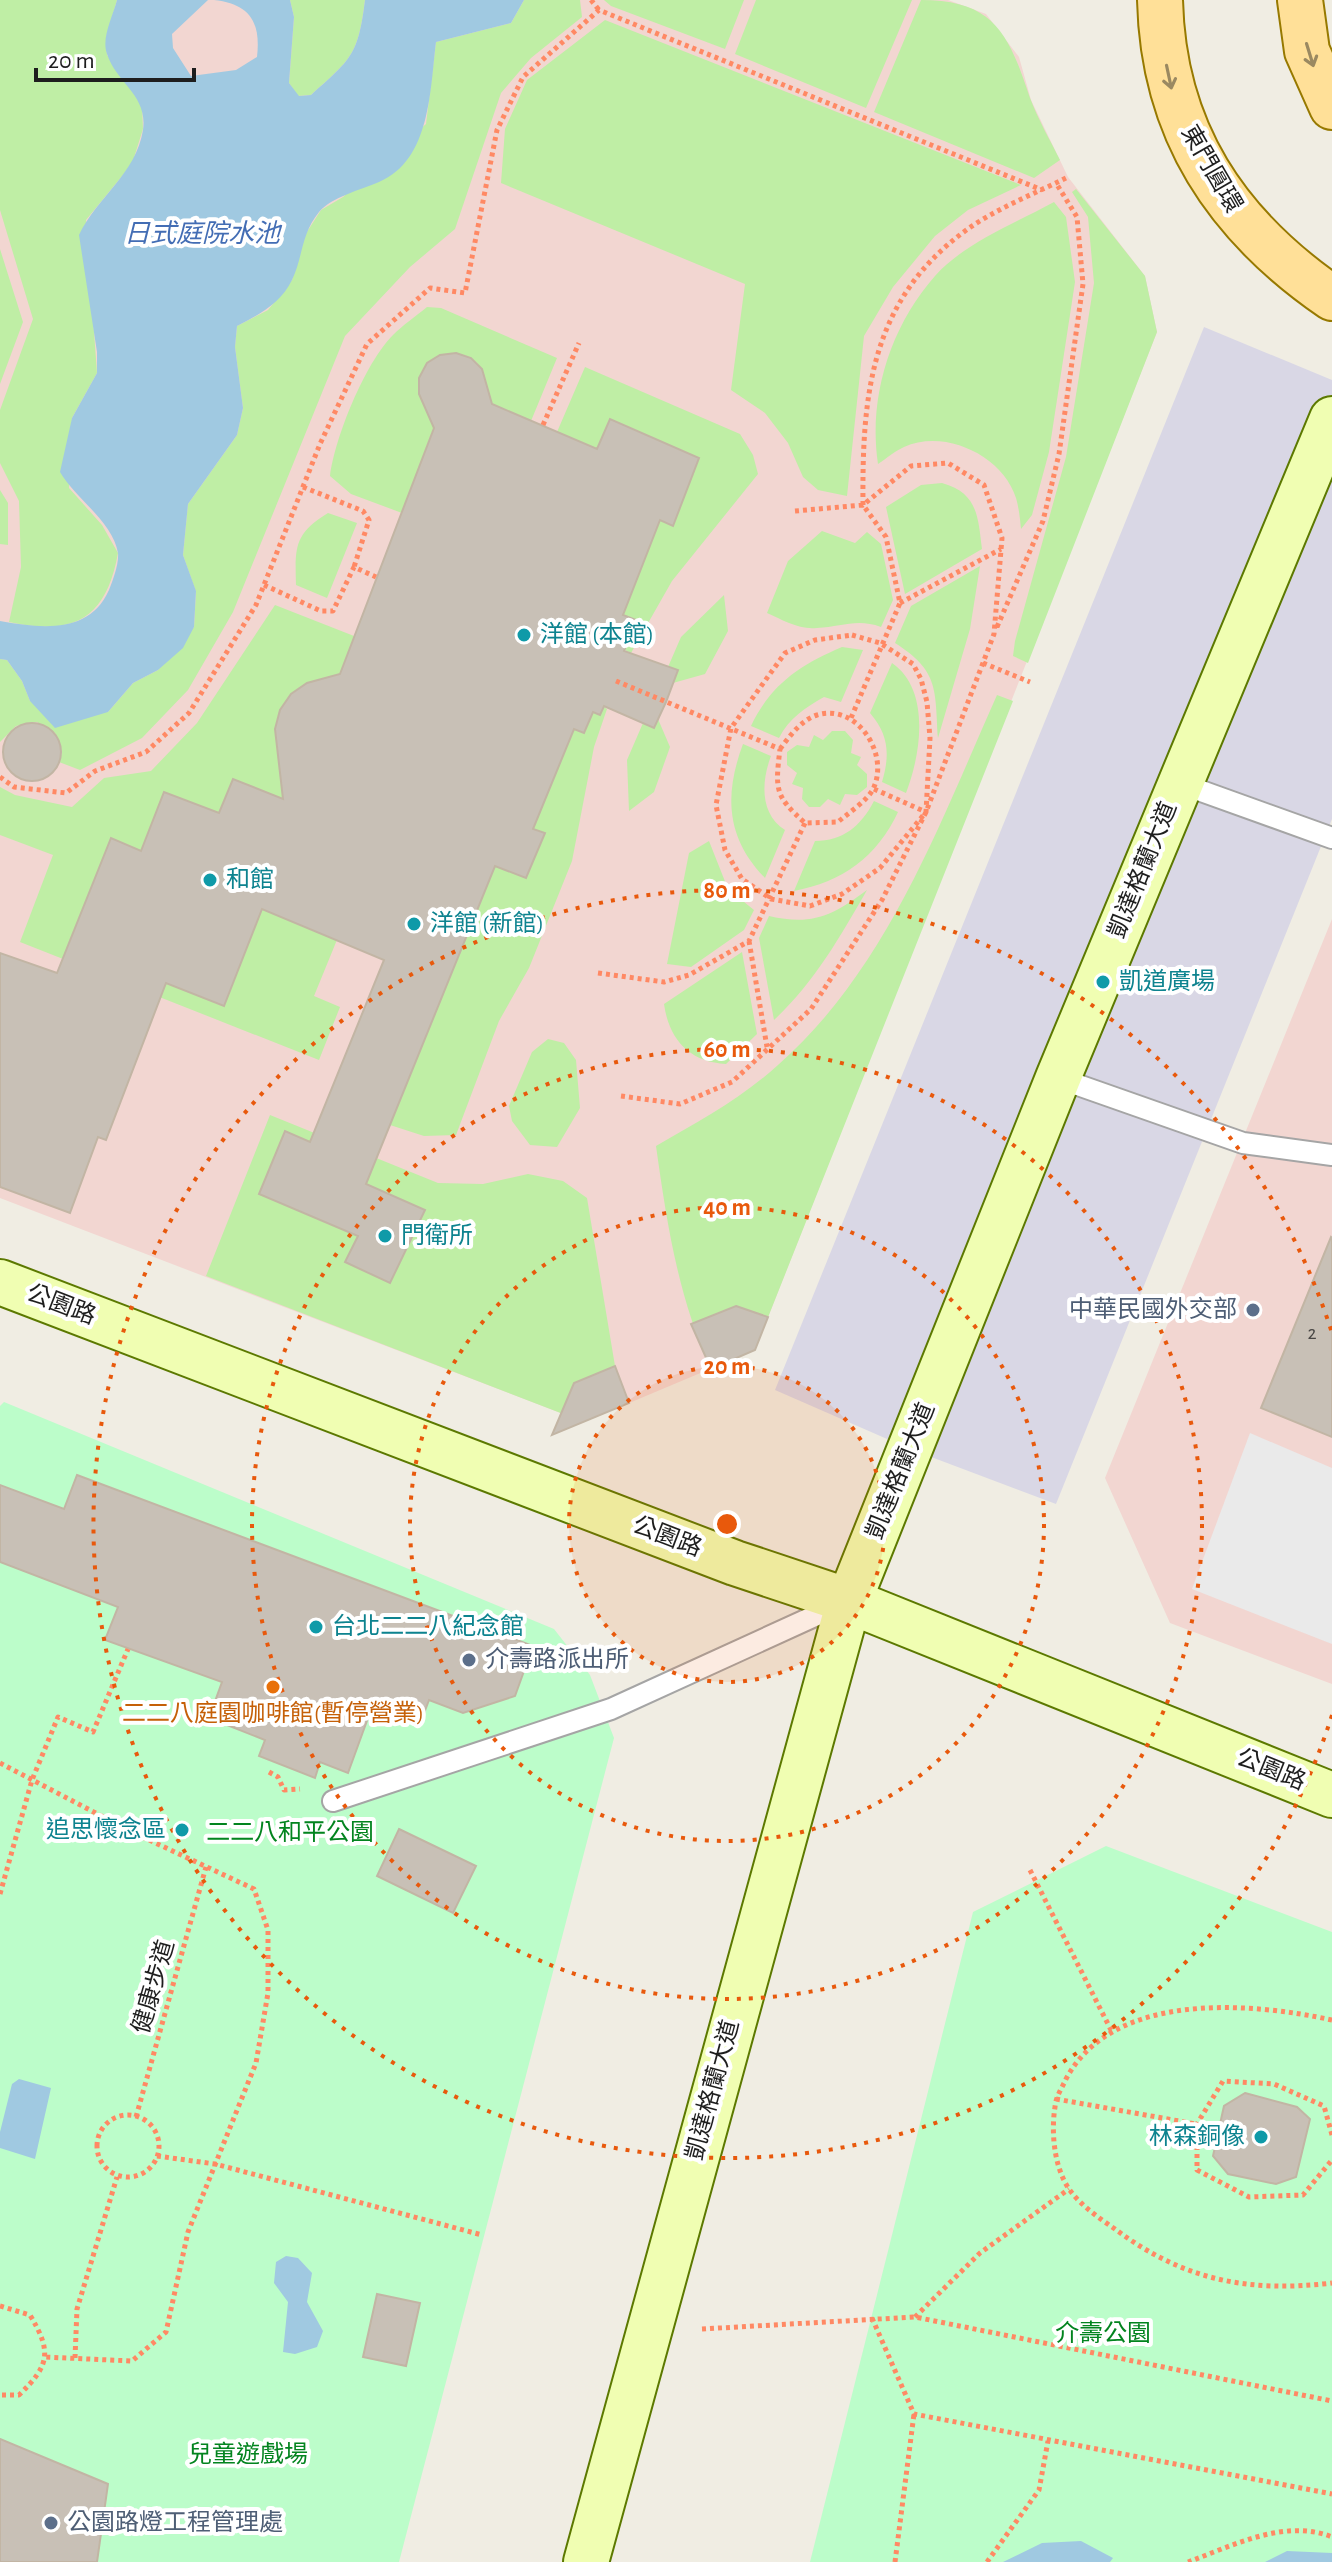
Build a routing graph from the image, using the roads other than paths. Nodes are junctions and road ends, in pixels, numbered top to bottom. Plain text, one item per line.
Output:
1 (1160, 0) edge
2 (1300, 0) edge
3 (1332, 107) edge
4 (1332, 298) edge
5 (1332, 419) edge
6 (1179, 783) junction
7 (1332, 838) edge
8 (1058, 1078) junction
9 (1332, 1155) edge
10 (0, 1282) edge
11 (849, 1601) junction
12 (1332, 1795) edge
13 (333, 1801) dead end
14 (586, 2562) edge

1 -> 4 main road, 東門圓環
2 -> 3 main road
5 - 6 street, 凱達格蘭大道
6 - 7 lane
6 - 8 street, 凱達格蘭大道
8 - 9 lane
8 - 11 street, 凱達格蘭大道
10 - 11 street, 公園路
11 - 12 street, 公園路
11 - 13 lane
11 - 14 street, 凱達格蘭大道

